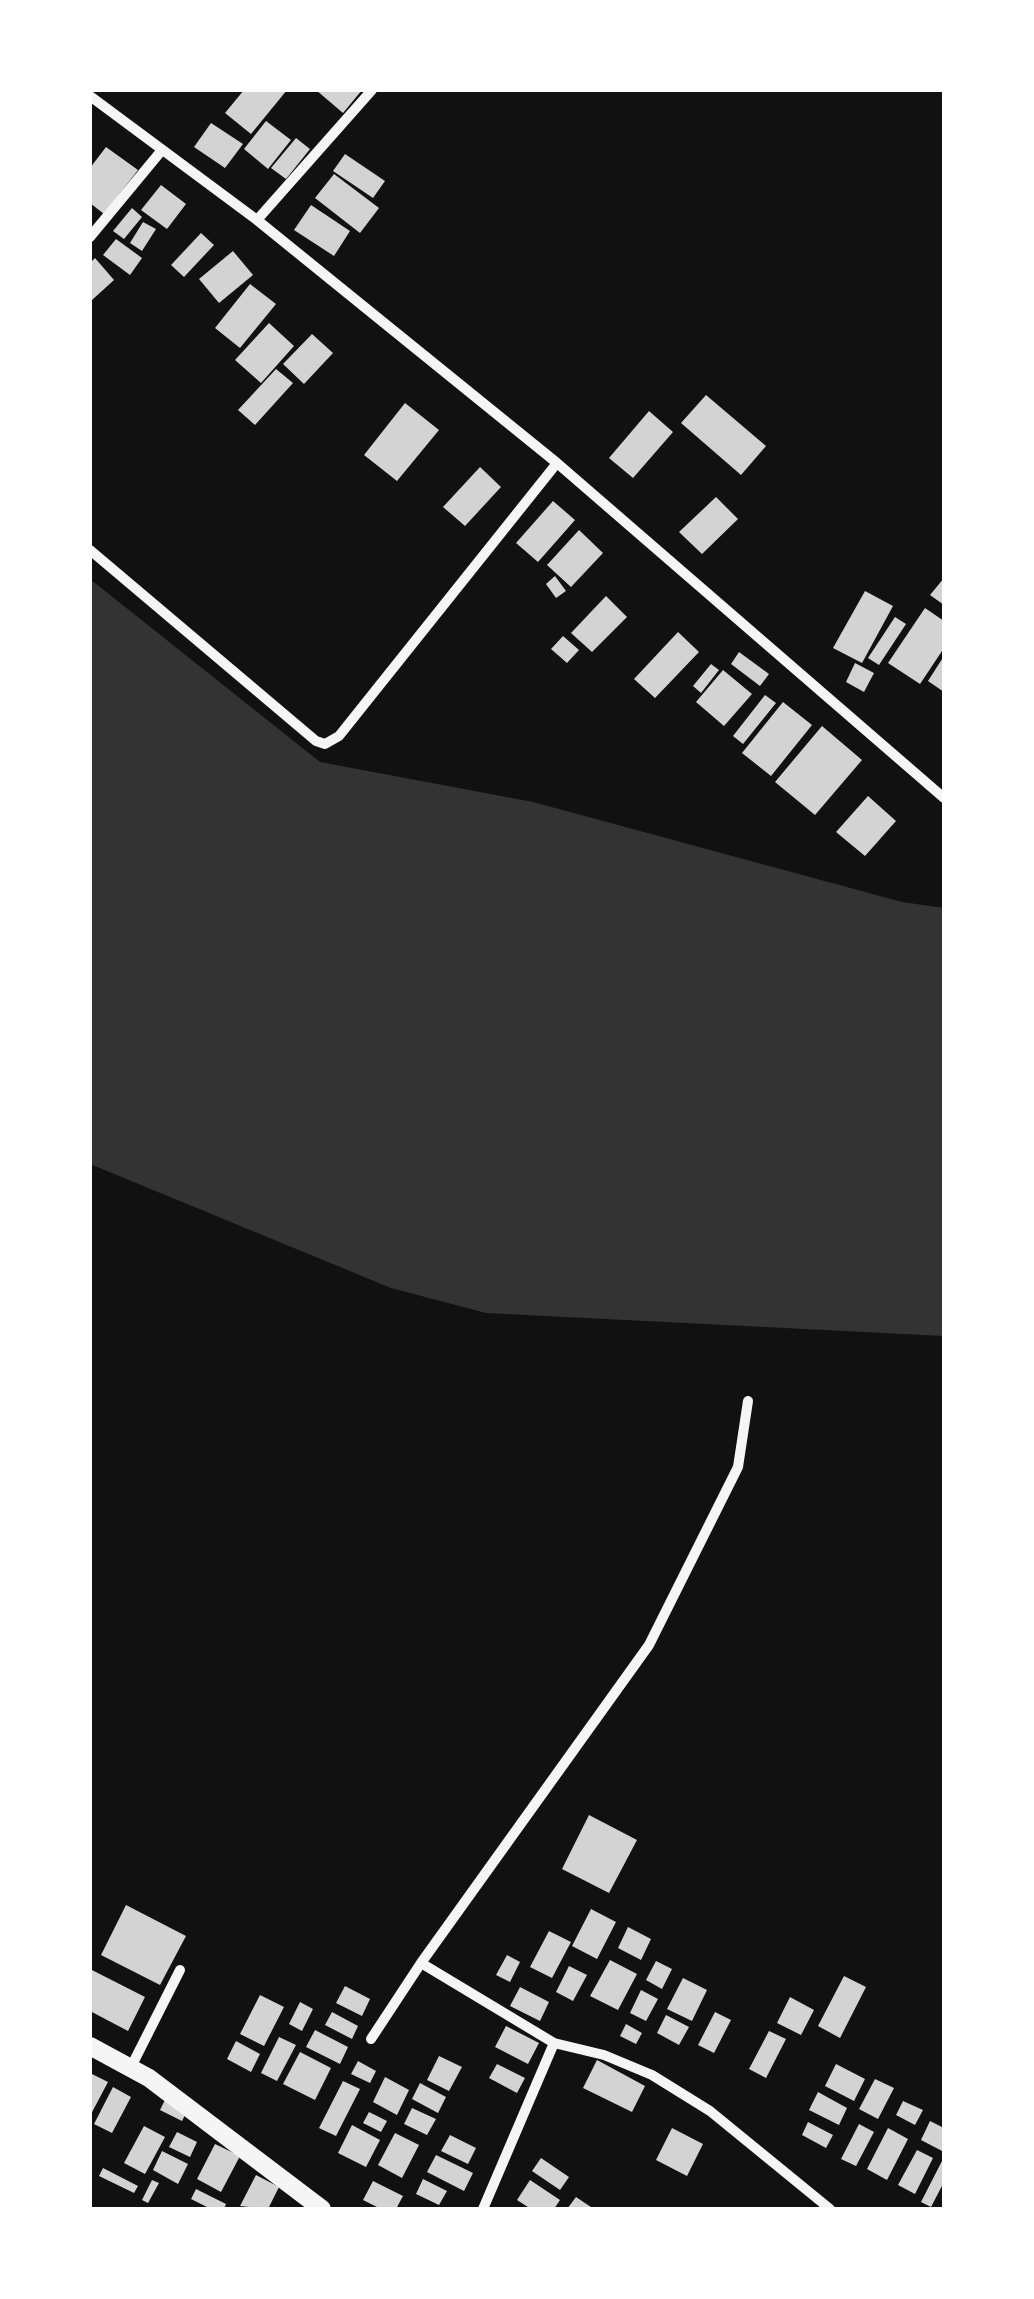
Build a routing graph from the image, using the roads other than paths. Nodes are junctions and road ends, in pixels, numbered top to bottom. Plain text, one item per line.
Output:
1 (372, 90) edge
2 (90, 96) edge
3 (162, 150) junction
4 (257, 220) junction
5 (90, 236) edge
6 (557, 463) junction
7 (90, 550) edge
8 (944, 798) edge
9 (748, 1401) dead end
10 (420, 1963) junction
11 (180, 1970) dead end
12 (371, 2039) dead end
13 (554, 2042) junction
14 (90, 2046) edge
15 (131, 2067) junction
16 (322, 2209) edge
17 (483, 2209) edge
18 (830, 2209) edge

1 - 4 street
2 - 3 street
3 - 4 street
3 - 5 street
4 - 6 street
6 - 7 street
6 - 8 street
9 - 10 street
10 - 12 street
10 - 13 street
11 - 15 street
13 - 17 street
13 - 18 street
14 - 15 street
15 - 16 street

